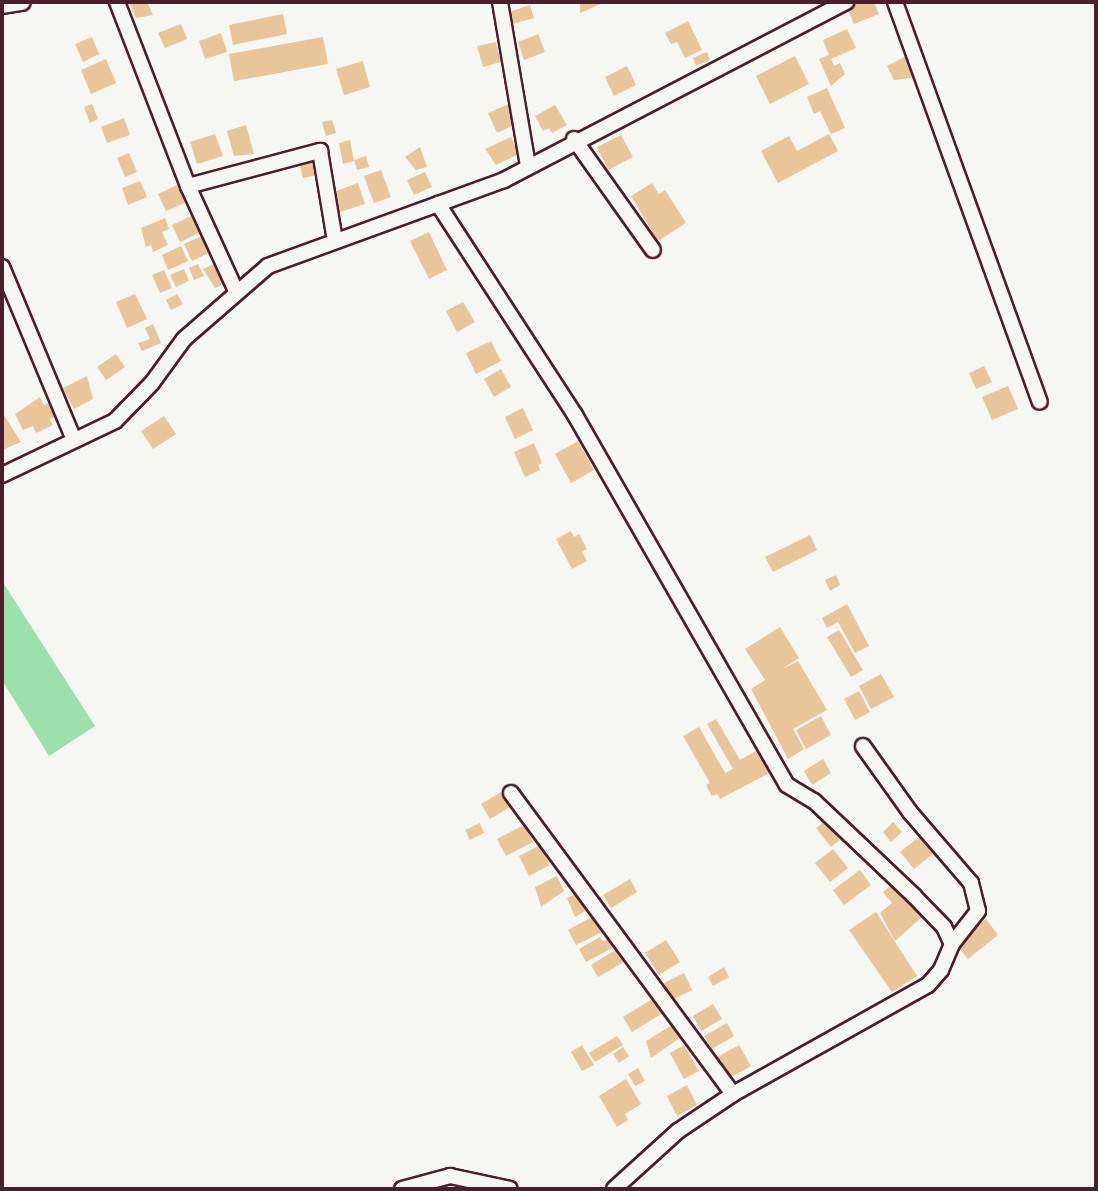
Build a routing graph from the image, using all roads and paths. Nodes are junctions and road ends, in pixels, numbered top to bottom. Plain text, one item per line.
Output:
1 (22, 2) edge
2 (117, 2) edge
3 (500, 2) edge
4 (846, 2) edge
5 (895, 2) edge
6 (2, 5) edge
7 (574, 139) junction
8 (528, 166) junction
9 (188, 186) junction
10 (438, 204) junction
11 (335, 241) junction
12 (653, 250) dead end
13 (2, 267) edge
14 (236, 291) junction
15 (1040, 402) dead end
16 (75, 440) junction
17 (2, 475) edge
18 (863, 746) dead end
19 (511, 793) dead end
20 (952, 944) junction
21 (733, 1094) junction
22 (402, 1189) edge
23 (510, 1189) edge
24 (614, 1189) edge

1 - 6 street
2 - 9 street
3 - 8 street
4 - 7 street
5 - 15 street
7 - 8 street
7 - 12 street
8 - 10 street
9 - 11 street
9 - 14 street
10 - 11 street
10 - 20 street
11 - 14 street
13 - 16 street
14 - 16 street
16 - 17 street
18 - 20 street
19 - 21 street
20 - 21 street
21 - 24 street
22 - 23 street

